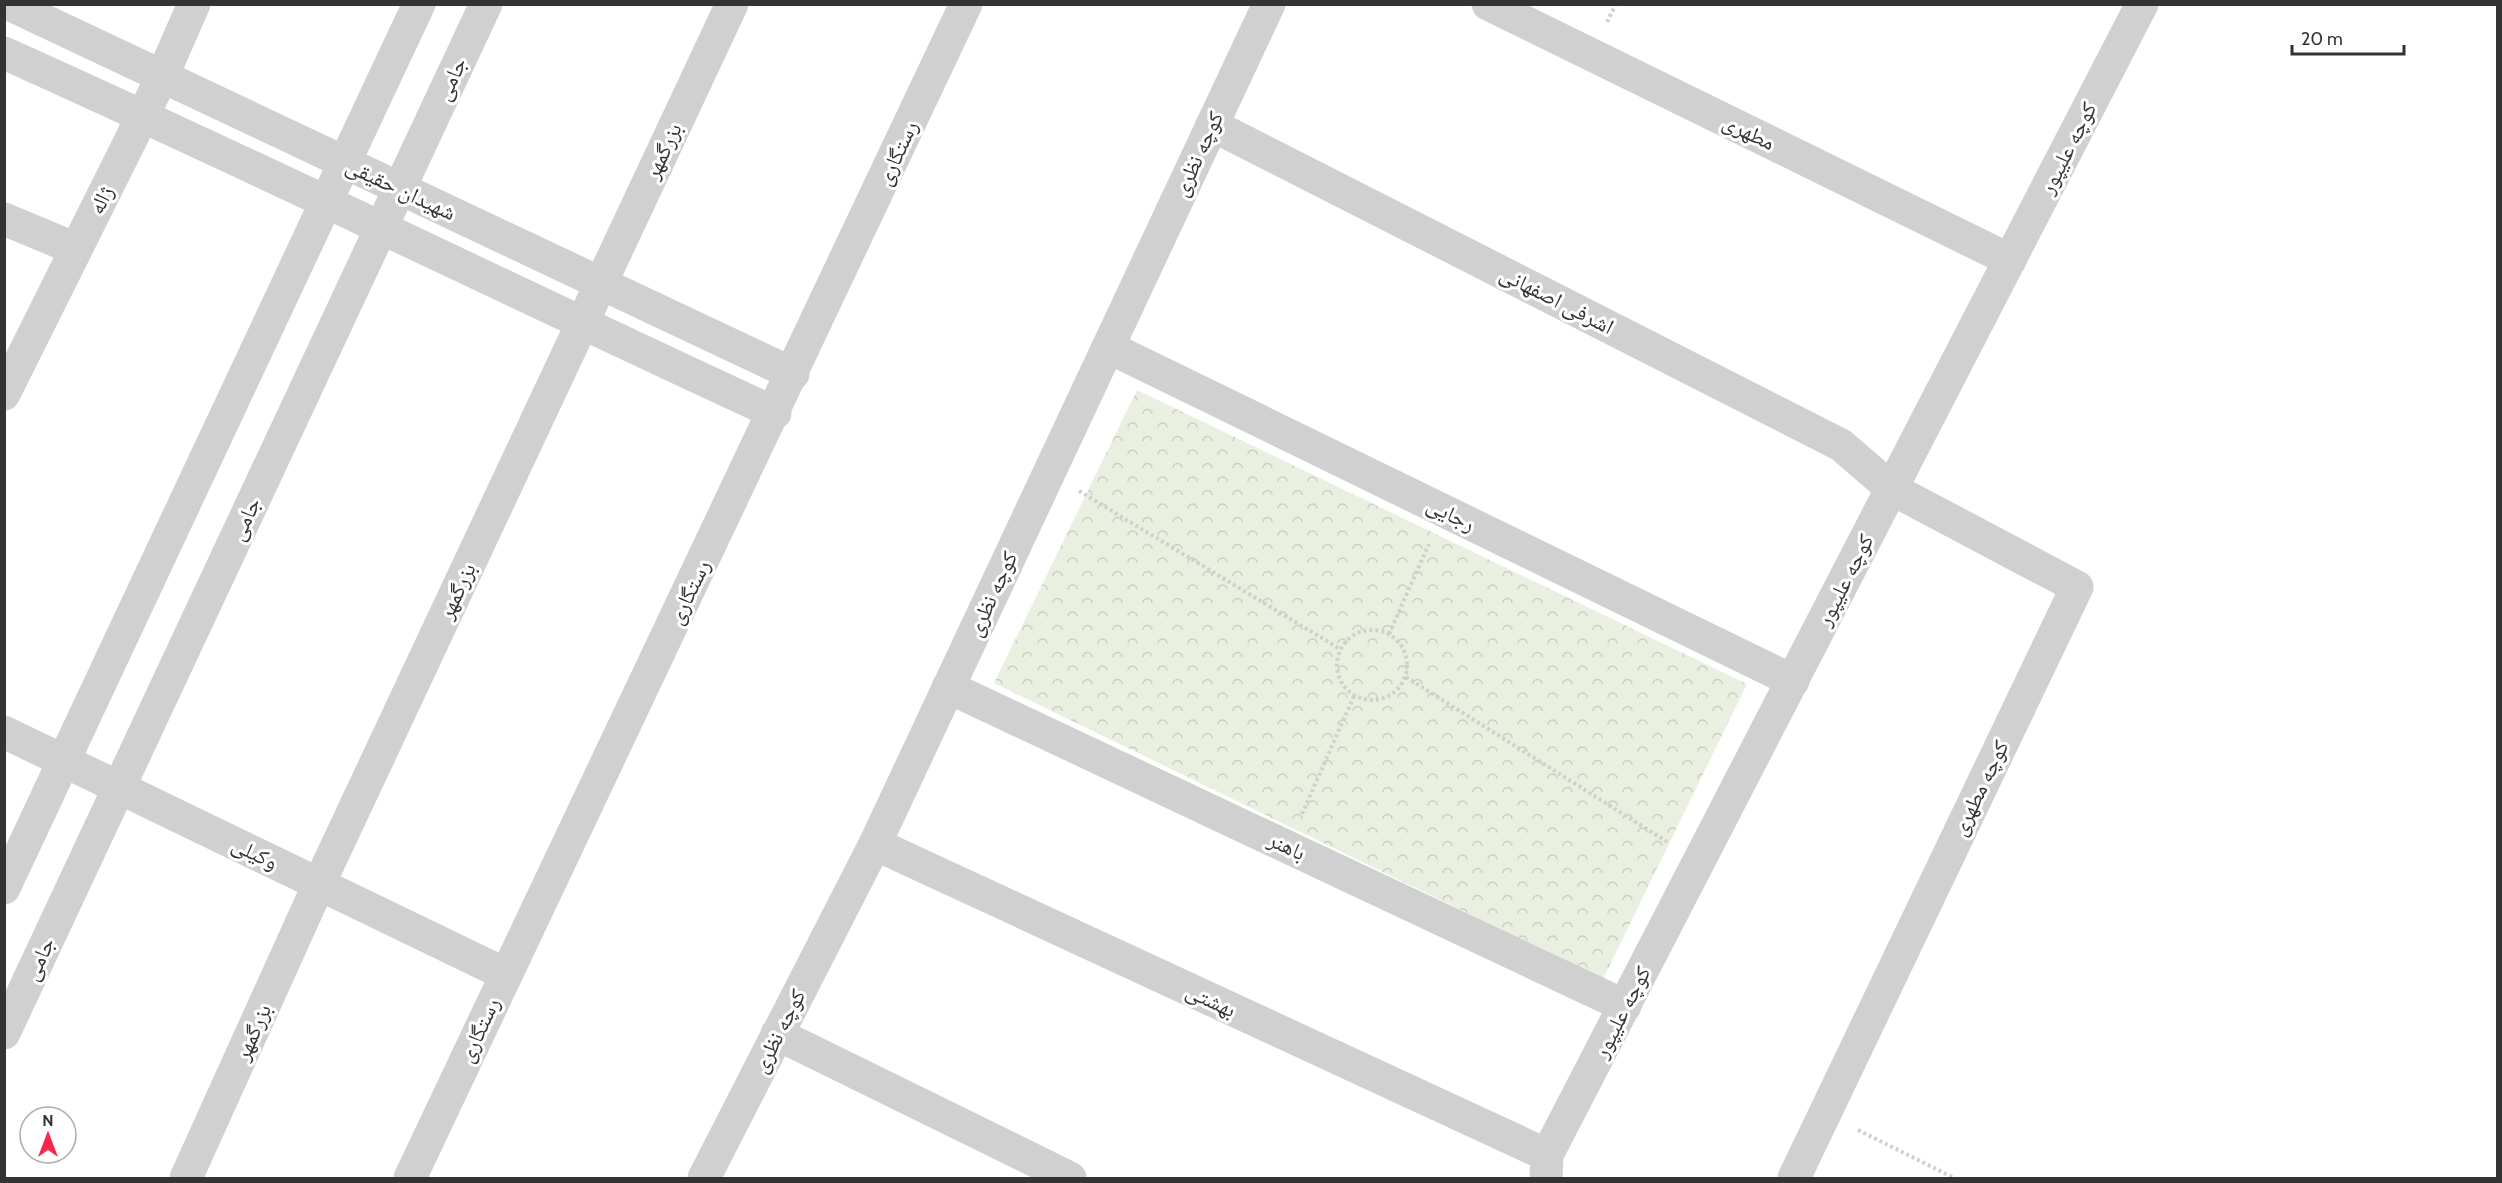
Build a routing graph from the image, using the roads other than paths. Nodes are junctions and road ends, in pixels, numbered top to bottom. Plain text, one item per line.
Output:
1 (9, 4) edge
2 (194, 4) edge
3 (419, 4) edge
4 (486, 4) edge
5 (732, 4) edge
6 (966, 4) edge
7 (1269, 4) edge
8 (1488, 4) edge
9 (2142, 4) edge
10 (4, 53) edge
11 (162, 77) junction
12 (143, 115) junction
13 (1212, 125) junction
14 (345, 163) junction
15 (399, 189) junction
16 (326, 203) junction
17 (4, 219) edge
18 (381, 229) junction
19 (76, 249) junction
20 (2010, 260) junction
21 (601, 284) junction
22 (582, 324) junction
23 (1108, 347) junction
24 (793, 375) junction
25 (4, 394) edge
26 (775, 413) junction
27 (1892, 489) junction
28 (1793, 681) junction
29 (948, 687) junction
30 (4, 732) edge
31 (65, 761) junction
32 (119, 787) junction
33 (875, 844) junction
34 (319, 884) junction
35 (4, 888) edge
36 (505, 974) junction
37 (1625, 1006) junction
38 (4, 1033) edge
39 (777, 1034) junction
40 (1547, 1167) edge
41 (186, 1179) edge
42 (410, 1179) edge
43 (704, 1179) edge
44 (1070, 1179) edge
45 (1794, 1179) edge

1 - 11 street, شهیدان حقیقی
2 - 11 street, ژاله
3 - 14 street
4 - 15 street, جامی
5 - 21 street, بزرگمهر
6 - 24 street, رستگاری
7 - 13 street, کوچه نظری
8 - 20 street, مطهری
9 - 20 street, کوچه علیپور
10 - 12 street
11 - 12 street, ژاله
11 - 14 street, شهیدان حقیقی
12 - 16 street
12 - 19 street, ژاله
13 - 23 street, کوچه نظری
13 - 27 street, اشرفی اصفهانی
14 - 15 street, شهیدان حقیقی
14 - 16 street
15 - 18 street, جامی
15 - 21 street, شهیدان حقیقی
16 - 18 street
16 - 31 street
17 - 19 street
18 - 22 street
18 - 32 street, جامی
19 - 25 street, ژاله
20 - 27 street, کوچه علیپور
21 - 22 street, بزرگمهر
21 - 24 street, شهیدان حقیقی
22 - 26 street
22 - 34 street, بزرگمهر
23 - 28 street, رجایی
23 - 29 street, کوچه نظری
24 - 26 street, رستگاری
26 - 36 street, رستگاری
27 - 28 street, کوچه علیپور
27 - 45 street, کوچه مطهری
28 - 37 street, کوچه علیپور
29 - 33 street, کوچه نظری
29 - 37 street, باهنر
30 - 31 street, وکیلی
31 - 32 street, وکیلی
31 - 35 street
32 - 34 street, وکیلی
32 - 38 street, جامی
33 - 39 street, کوچه نظری
33 - 40 street, بهشتی
34 - 36 street, وکیلی
34 - 41 street, بزرگمهر
36 - 42 street, رستگاری
37 - 40 street, کوچه علیپور
39 - 43 street, کوچه نظری
39 - 44 street

